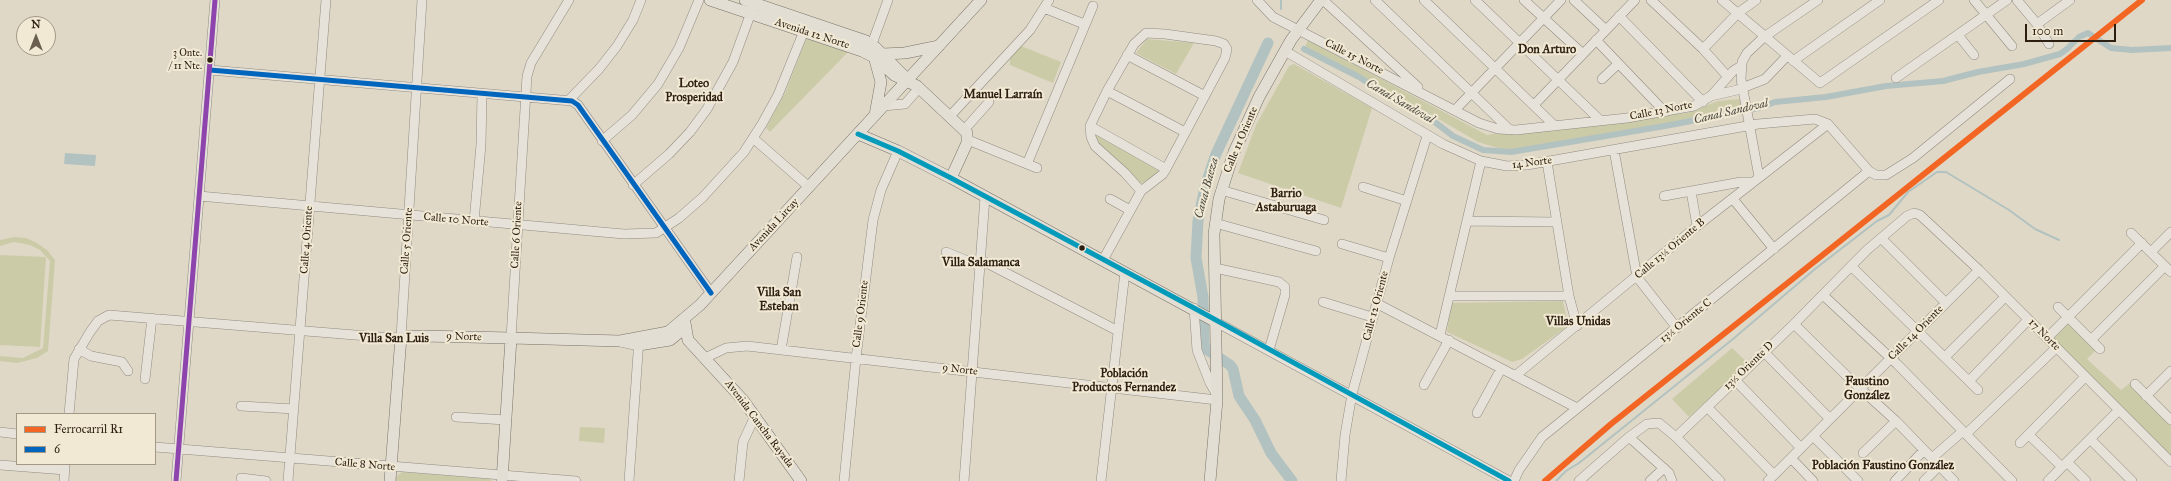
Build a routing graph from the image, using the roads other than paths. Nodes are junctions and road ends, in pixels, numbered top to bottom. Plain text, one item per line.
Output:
1 (215, 0) edge
2 (326, 0) edge
3 (422, 0) edge
4 (569, 0) edge
5 (641, 0) edge
6 (699, 0) edge
7 (710, 0) edge
8 (888, 0) edge
9 (981, 0) edge
10 (1256, 0) edge
11 (1322, 0) edge
12 (1375, 0) edge
13 (1424, 0) edge
14 (1475, 0) edge
15 (1524, 0) edge
16 (1560, 0) edge
17 (1574, 0) edge
18 (1651, 0) edge
19 (1722, 0) edge
20 (1756, 0) edge
21 (1818, 0) edge
22 (1880, 0) edge
23 (1939, 0) edge
24 (1974, 0) edge
25 (2007, 0) edge
26 (2018, 0) edge
27 (2070, 0) edge
28 (1630, 2) edge
29 (734, 4) edge
30 (1047, 4) edge
31 (750, 6) edge
32 (1093, 6) dead end
33 (1738, 13) junction
34 (1986, 15) junction
35 (1619, 16) junction
36 (1543, 18) junction
37 (1084, 24) junction
38 (2037, 24) junction
39 (806, 26) junction
40 (1299, 29) junction
41 (1606, 30) junction
42 (1958, 35) junction
43 (1764, 37) junction
44 (1596, 40) junction
45 (1519, 43) junction
46 (872, 44) junction
47 (2049, 44) dead end
48 (939, 46) junction
49 (2012, 46) dead end
50 (1703, 49) junction
51 (1285, 51) junction
52 (1583, 54) junction
53 (1127, 55) junction
54 (1974, 55) dead end
55 (879, 56) junction
56 (1790, 58) junction
57 (1618, 64) junction
58 (1741, 66) junction
59 (1495, 68) junction
60 (210, 70) junction
61 (1728, 77) junction
62 (1896, 78) dead end
63 (318, 79) junction
64 (1602, 79) dead end
65 (907, 80) junction
66 (1558, 80) junction
67 (2010, 80) dead end
68 (416, 88) junction
69 (919, 88) junction
70 (1742, 88) junction
71 (1106, 91) junction
72 (1471, 93) junction
73 (482, 94) junction
74 (1426, 94) junction
75 (1205, 96) junction
76 (1711, 96) junction
77 (525, 97) junction
78 (569, 100) junction
79 (989, 102) dead end
80 (1703, 102) junction
81 (1534, 105) junction
82 (883, 106) junction
83 (1455, 110) junction
84 (1665, 112) junction
85 (951, 115) junction
86 (875, 116) junction
87 (1601, 121) junction
88 (1828, 124) junction
89 (1754, 125) junction
90 (1555, 126) junction
91 (1090, 128) junction
92 (1510, 130) junction
93 (1185, 132) junction
94 (858, 134) junction
95 (967, 134) junction
96 (1427, 136) junction
97 (753, 138) junction
98 (602, 141) junction
99 (1614, 150) junction
100 (898, 151) junction
101 (1481, 161) junction
102 (1547, 162) junction
103 (1027, 164) junction
104 (1037, 168) dead end
105 (1166, 169) junction
106 (1873, 173) junction
107 (951, 178) junction
108 (1756, 180) junction
109 (632, 184) junction
110 (1724, 185) junction
111 (809, 187) junction
112 (1363, 187) dead end
113 (1221, 190) junction
114 (1141, 191) junction
115 (1691, 191) junction
116 (199, 196) junction
117 (1664, 196) dead end
118 (985, 197) junction
119 (1110, 199) dead end
120 (1407, 201) junction
121 (1731, 201) junction
122 (309, 204) junction
123 (1130, 210) junction
124 (1914, 213) joint
125 (408, 215) junction
126 (1324, 220) dead end
127 (474, 221) junction
128 (1467, 221) junction
129 (1556, 222) junction
130 (1215, 223) junction
131 (518, 225) junction
132 (1697, 226) junction
133 (664, 229) junction
134 (2171, 232) edge
135 (2131, 233) dead end
136 (1881, 238) junction
137 (2142, 243) junction
138 (1342, 244) dead end
139 (1774, 249) junction
140 (1316, 251) dead end
141 (946, 252) dead end
142 (2151, 252) junction
143 (797, 257) dead end
144 (1389, 258) junction
145 (1103, 260) junction
146 (981, 263) junction
147 (1851, 266) junction
148 (1215, 268) junction
149 (2168, 269) edge
150 (1979, 270) junction
151 (1125, 272) junction
152 (1637, 277) junction
153 (711, 293) junction
154 (1823, 295) junction
155 (1449, 296) junction
156 (1569, 296) junction
157 (2006, 297) junction
158 (1323, 302) dead end
159 (1946, 303) junction
160 (1376, 304) junction
161 (2058, 307) dead end
162 (1205, 315) junction
163 (692, 316) junction
164 (2068, 317) junction
165 (152, 318) junction
166 (1372, 318) junction
167 (2028, 320) junction
168 (189, 321) junction
169 (1794, 324) junction
170 (1577, 326) junction
171 (685, 328) junction
172 (1677, 328) junction
173 (300, 331) junction
174 (1118, 331) junction
175 (1918, 331) junction
176 (1440, 335) junction
177 (401, 337) junction
178 (674, 337) junction
179 (511, 338) junction
180 (2047, 338) junction
181 (658, 339) junction
182 (1449, 340) junction
183 (2091, 340) junction
184 (639, 341) junction
185 (2056, 348) junction
186 (79, 349) junction
187 (2100, 349) dead end
188 (781, 350) junction
189 (1270, 350) junction
190 (698, 351) junction
191 (1764, 352) junction
192 (1945, 357) junction
193 (856, 358) junction
194 (1890, 359) junction
195 (1501, 369) junction
196 (128, 371) dead end
197 (972, 371) junction
198 (2171, 371) edge
199 (1515, 376) junction
200 (2085, 377) junction
201 (145, 379) dead end
202 (1735, 380) junction
203 (1969, 381) junction
204 (2135, 384) dead end
205 (1424, 385) dead end
206 (1112, 387) junction
207 (1861, 388) junction
208 (1978, 390) dead end
209 (1352, 394) junction
210 (2146, 396) junction
211 (1217, 397) junction
212 (242, 406) dead end
213 (1707, 407) junction
214 (1577, 408) junction
215 (294, 409) junction
216 (2119, 410) junction
217 (69, 413) edge
218 (1477, 413) dead end
219 (755, 416) junction
220 (456, 417) dead end
221 (2170, 418) edge
222 (1830, 419) junction
223 (506, 420) junction
224 (1896, 421) junction
225 (0, 432) edge
226 (1965, 432) junction
227 (16, 434) edge
228 (2029, 435) junction
229 (1814, 436) junction
230 (1629, 437) junction
231 (1676, 437) junction
232 (2090, 439) junction
233 (2020, 443) dead end
234 (156, 447) edge
235 (1801, 448) junction
236 (178, 449) junction
237 (1924, 450) junction
238 (1862, 453) dead end
239 (1791, 458) junction
240 (1932, 458) junction
241 (290, 459) junction
242 (2171, 462) edge
243 (2065, 465) junction
244 (0, 466) edge
245 (1939, 466) junction
246 (65, 467) edge
247 (391, 467) junction
248 (1664, 468) junction
249 (240, 478) dead end
250 (503, 478) edge
251 (1771, 478) edge
252 (64, 481) edge
253 (176, 481) edge
254 (266, 481) edge
255 (288, 481) edge
256 (390, 481) edge
257 (576, 481) edge
258 (629, 481) edge
259 (739, 481) edge
260 (801, 481) edge
261 (844, 481) edge
262 (964, 481) edge
263 (1101, 481) edge
264 (1210, 481) edge
265 (1341, 481) edge
266 (1509, 481) edge
267 (1514, 481) edge
268 (1579, 481) edge
269 (1650, 481) edge
270 (1672, 481) edge
271 (1720, 481) edge
272 (1813, 481) edge
273 (1858, 481) edge
274 (1895, 481) edge
275 (1924, 481) edge
276 (1954, 481) edge
277 (2012, 481) edge
278 (2048, 481) edge
279 (2086, 481) edge
280 (2132, 481) edge

1 - 60 street
2 - 63 street, Calle 4 Oriente
3 - 68 street, Calle 5 Oriente
4 - 77 street, Calle 6 Oriente
5 - 78 street
6 - 98 street
7 - 29 main road, Avenida 12 Norte
8 - 46 street
9 - 48 main road, Avenida Lircay
10 - 40 street, Calle 15 Norte
11 - 40 main road, Calle 11 Oriente
11 - 74 street
12 - 72 street
13 - 59 street
14 - 45 street
15 - 36 street
16 - 36 street
17 - 41 street
18 - 50 street
19 - 33 street
20 - 33 street
21 - 43 street, Calle 13 Norte
22 - 56 street
23 - 56 street
24 - 34 street
25 - 34 street
26 - 38 street
27 - 38 street
28 - 35 street
29 - 31 main road, Avenida 12 Norte
30 - 37 street
30 - 85 street
31 - 39 main road, Avenida 12 Norte
31 - 109 street
32 - 37 street
33 - 43 street
33 - 50 street
34 - 42 street
34 - 49 street
35 - 41 street
35 - 80 street
36 - 45 street
36 - 52 street
37 - 103 street
38 - 47 street
39 - 46 main road, Avenida 12 Norte
39 - 55 main road, Avenida 12 Norte
39 - 97 street
40 - 51 main road, Calle 11 Oriente
40 - 74 street, Calle 15 Norte
41 - 44 street
42 - 54 street
42 - 62 street
43 - 56 street
43 - 58 street, Calle 13 Norte
44 - 52 street
44 - 57 street
45 - 59 street
45 - 66 street
46 - 55 main road, Avenida 12 Norte
48 - 55 main road
48 - 65 main road, Avenida Lircay
50 - 61 street
51 - 96 street, 14 Norte
51 - 113 main road, Calle 11 Oriente
52 - 66 street
53 - 71 street
53 - 75 street
53 - 75 street
55 - 65 main road, Avenida 12 Norte
55 - 86 main road
56 - 70 street
57 - 64 street
57 - 84 street
58 - 61 street, Calle 13 Norte
58 - 70 street
59 - 72 street
59 - 81 street
60 - 63 street
60 - 116 street
61 - 76 street, Calle 13 Norte
63 - 68 street
63 - 122 street, Calle 4 Oriente
65 - 69 main road, Avenida 12 Norte
65 - 82 main road, Avenida Lircay
66 - 81 street
66 - 87 street
67 - 106 street, 13½ Oriente C
68 - 73 street
68 - 125 street, Calle 5 Oriente
69 - 82 street
69 - 85 main road, Avenida 12 Norte
70 - 76 street
70 - 89 street
71 - 91 street
71 - 93 street
72 - 83 street
72 - 92 street
73 - 77 street
73 - 127 street
74 - 83 street, Calle 15 Norte
75 - 93 street
76 - 80 street, Calle 13 Norte
77 - 78 street
77 - 131 street, Calle 6 Oriente
78 - 98 street
79 - 95 street
80 - 84 street, Calle 13 Norte
81 - 90 street
82 - 86 main road, Avenida Lircay
83 - 92 street, Calle 15 Norte
84 - 87 street, Calle 13 Norte
85 - 95 main road, Avenida 12 Norte
86 - 94 main road, Avenida Lircay
87 - 90 street, Calle 13 Norte
88 - 89 street, 14 Norte
88 - 106 street
88 - 108 street, Calle 13½ Oriente B
89 - 99 street, 14 Norte
89 - 108 street
90 - 92 street, Calle 13 Norte
91 - 105 street
91 - 114 street
93 - 105 street
94 - 100 main road
94 - 111 main road, Avenida Lircay
95 - 103 street
95 - 107 main road
96 - 101 street, 14 Norte
96 - 120 street, Calle 12 Oriente
97 - 111 street
97 - 133 street
98 - 109 street
99 - 102 street, 14 Norte
99 - 152 street
100 - 107 main road
100 - 193 street, Calle 9 Oriente
101 - 102 street, 14 Norte
101 - 128 street
102 - 129 street
103 - 104 street
105 - 114 street
106 - 139 street, 13½ Oriente C
107 - 118 main road
108 - 110 street
108 - 121 street, Calle 13½ Oriente B
109 - 133 street
110 - 115 street
110 - 121 street
111 - 153 main road, Avenida Lircay
112 - 120 street
113 - 126 street
113 - 130 main road, Calle 11 Oriente
114 - 123 street
115 - 117 street
115 - 132 street
116 - 122 street, Calle 10 Norte
116 - 168 street
118 - 145 main road
118 - 146 street
119 - 123 street
120 - 144 street, Calle 12 Oriente
121 - 132 street, Calle 13½ Oriente B
121 - 139 street
122 - 125 street, Calle 10 Norte
122 - 173 street, Calle 4 Oriente
123 - 145 street
124 - 136 street, 13½ Oriente D
124 - 150 street, 17 Norte
125 - 127 street, Calle 10 Norte
125 - 177 street, Calle 5 Oriente
127 - 131 street, Calle 10 Norte
128 - 129 street
128 - 155 street
129 - 156 street
130 - 140 street
130 - 148 main road, Calle 11 Oriente
131 - 133 street, Calle 10 Norte
131 - 179 street, Calle 6 Oriente
132 - 152 street, Calle 13½ Oriente B
133 - 153 street
134 - 142 street
135 - 137 street
136 - 147 street, 13½ Oriente D
136 - 159 street
137 - 142 street
137 - 164 street
138 - 144 street
139 - 172 street, 13½ Oriente C
141 - 146 street
142 - 149 street
143 - 188 street
144 - 160 street, Calle 12 Oriente
145 - 151 main road
146 - 174 street
146 - 197 street
147 - 154 street, 13½ Oriente D
147 - 175 street
148 - 162 main road, Calle 11 Oriente
148 - 189 street
149 - 183 street
150 - 157 street, 17 Norte
150 - 159 street, Calle 14 Oriente
151 - 162 main road
151 - 174 street
152 - 170 street, Calle 13½ Oriente B
152 - 172 street
153 - 163 main road, Avenida Lircay
154 - 169 street, 13½ Oriente D
154 - 194 street
155 - 156 street
155 - 176 street
156 - 170 street
157 - 167 street, 17 Norte
157 - 192 street
158 - 166 street
159 - 175 street, Calle 14 Oriente
160 - 166 street, Calle 12 Oriente
160 - 176 street
161 - 164 street
162 - 189 street
162 - 211 main road
162 - 211 street, Calle 11 Oriente
163 - 171 main road
163 - 181 main road, Avenida Lircay
163 - 190 main road, Avenida Cancha Rayada
164 - 180 street
164 - 183 street
165 - 168 street, 9 Norte
165 - 186 street, 9 Norte
165 - 201 street
166 - 209 street, Calle 12 Oriente
167 - 180 street, 17 Norte
167 - 203 street
168 - 173 street, 9 Norte
168 - 236 street
169 - 191 street, 13½ Oriente D
169 - 207 street
170 - 199 street, Calle 13½ Oriente B
171 - 178 main road
171 - 190 main road, Avenida Cancha Rayada
172 - 214 street, 13½ Oriente C
173 - 177 street, 9 Norte
173 - 215 street, Calle 4 Oriente
174 - 206 street
175 - 192 street
175 - 194 street, Calle 14 Oriente
176 - 182 street
177 - 179 main road, 9 Norte
177 - 247 main road, Calle 5 Oriente
178 - 181 main road
178 - 190 main road
179 - 184 main road, 9 Norte
179 - 223 main road, Calle 6 Oriente
180 - 185 street, 17 Norte
181 - 184 main road, 9 Norte
181 - 190 main road
182 - 195 street
182 - 205 street
183 - 187 street
184 - 258 street
185 - 200 street, 17 Norte
185 - 226 street
186 - 196 street
186 - 217 street, 9 Norte
188 - 190 street, 9 Norte
188 - 193 street, 9 Norte
189 - 209 street
190 - 219 main road, Avenida Cancha Rayada
191 - 202 street, 13½ Oriente D
191 - 222 street
192 - 203 street
193 - 197 street, 9 Norte
193 - 261 street, Calle 9 Oriente
194 - 207 street, Calle 14 Oriente
194 - 226 street
195 - 199 street
195 - 218 street
197 - 206 street, 9 Norte
197 - 262 street
198 - 210 street
199 - 214 street
200 - 216 street, 17 Norte
200 - 228 street
202 - 213 street, 13½ Oriente D
202 - 235 street
203 - 208 street
204 - 210 street
206 - 211 street, 9 Norte
206 - 263 street
207 - 222 street, Calle 14 Oriente
207 - 224 street
209 - 265 street, Calle 12 Oriente
209 - 266 street
210 - 221 street
211 - 264 main road
212 - 215 street
213 - 231 street, 13½ Oriente D
213 - 251 street
214 - 267 street, 13½ Oriente C
215 - 241 street, Calle 4 Oriente
216 - 232 street
216 - 242 street, 17 Norte
219 - 259 street
219 - 260 main road, Avenida Cancha Rayada
220 - 223 street
222 - 229 street, Calle 14 Oriente
223 - 250 main road, Calle 6 Oriente
224 - 237 street
224 - 238 street
225 - 227 street
226 - 240 street
226 - 277 street
228 - 233 street
228 - 243 street
229 - 235 street, Calle 14 Oriente
229 - 273 street
230 - 231 street
230 - 248 street
230 - 268 street
231 - 271 street
232 - 243 street
232 - 280 street
234 - 236 street, Calle 8 Norte
235 - 239 street, Calle 14 Oriente
236 - 241 street, Calle 8 Norte
236 - 253 street
237 - 240 street
237 - 274 street
239 - 251 street, Calle 14 Oriente
239 - 272 street
240 - 245 street
241 - 247 street, Calle 8 Norte
241 - 255 street, Calle 4 Oriente
243 - 278 street
243 - 279 street
244 - 246 street
245 - 275 street
245 - 276 street
246 - 252 street
247 - 250 street, Calle 8 Norte
247 - 256 main road, Calle 5 Oriente
248 - 269 street
248 - 270 street
249 - 254 street
250 - 257 street, Calle 8 Norte

